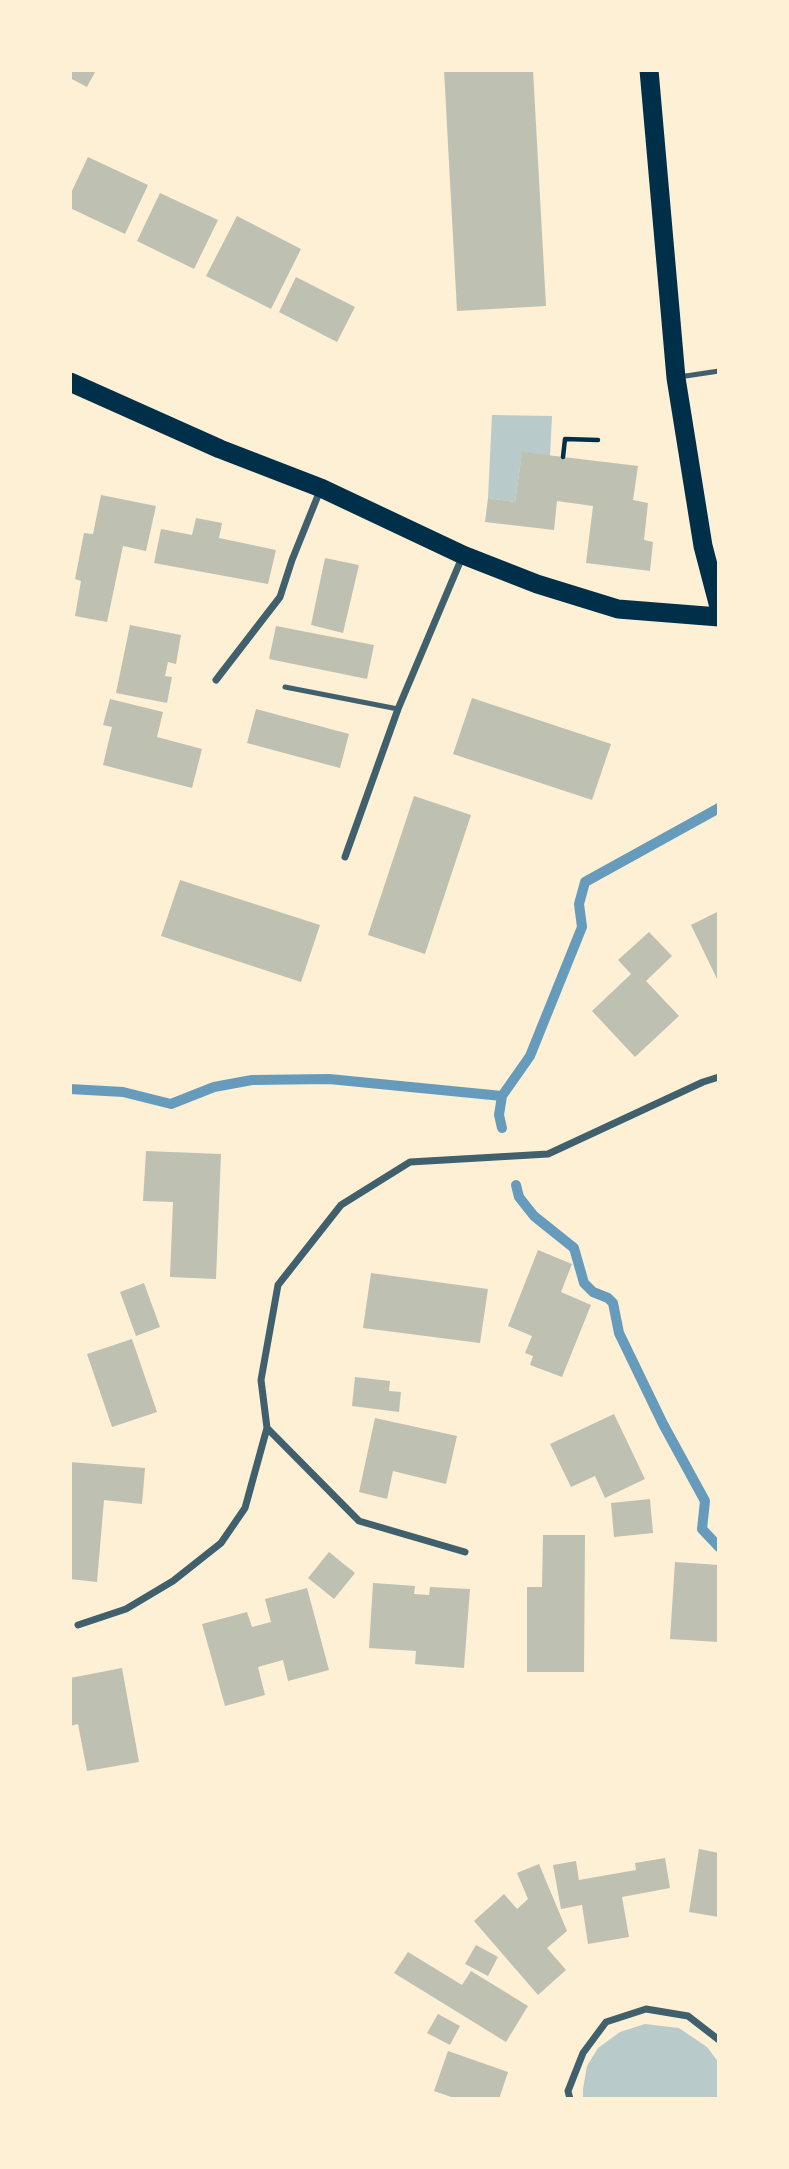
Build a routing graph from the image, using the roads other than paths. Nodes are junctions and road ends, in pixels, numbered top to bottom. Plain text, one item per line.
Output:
1 (649, 70) edge
2 (719, 371) edge
3 (676, 378) junction
4 (70, 383) edge
5 (321, 488) junction
6 (463, 555) junction
7 (719, 607) edge
8 (719, 617) edge
9 (216, 680) dead end
10 (285, 687) dead end
11 (398, 709) junction
12 (345, 857) dead end
13 (719, 1077) edge
14 (267, 1428) junction
15 (465, 1552) dead end
16 (78, 1625) dead end
17 (719, 2040) edge
18 (570, 2099) edge

1 - 3 highway
2 - 3 lane
3 - 7 highway
4 - 5 highway
5 - 6 highway
5 - 9 street
6 - 8 highway
6 - 11 street
10 - 11 lane
11 - 12 street
13 - 14 street
14 - 15 street
14 - 16 street
17 - 18 street

